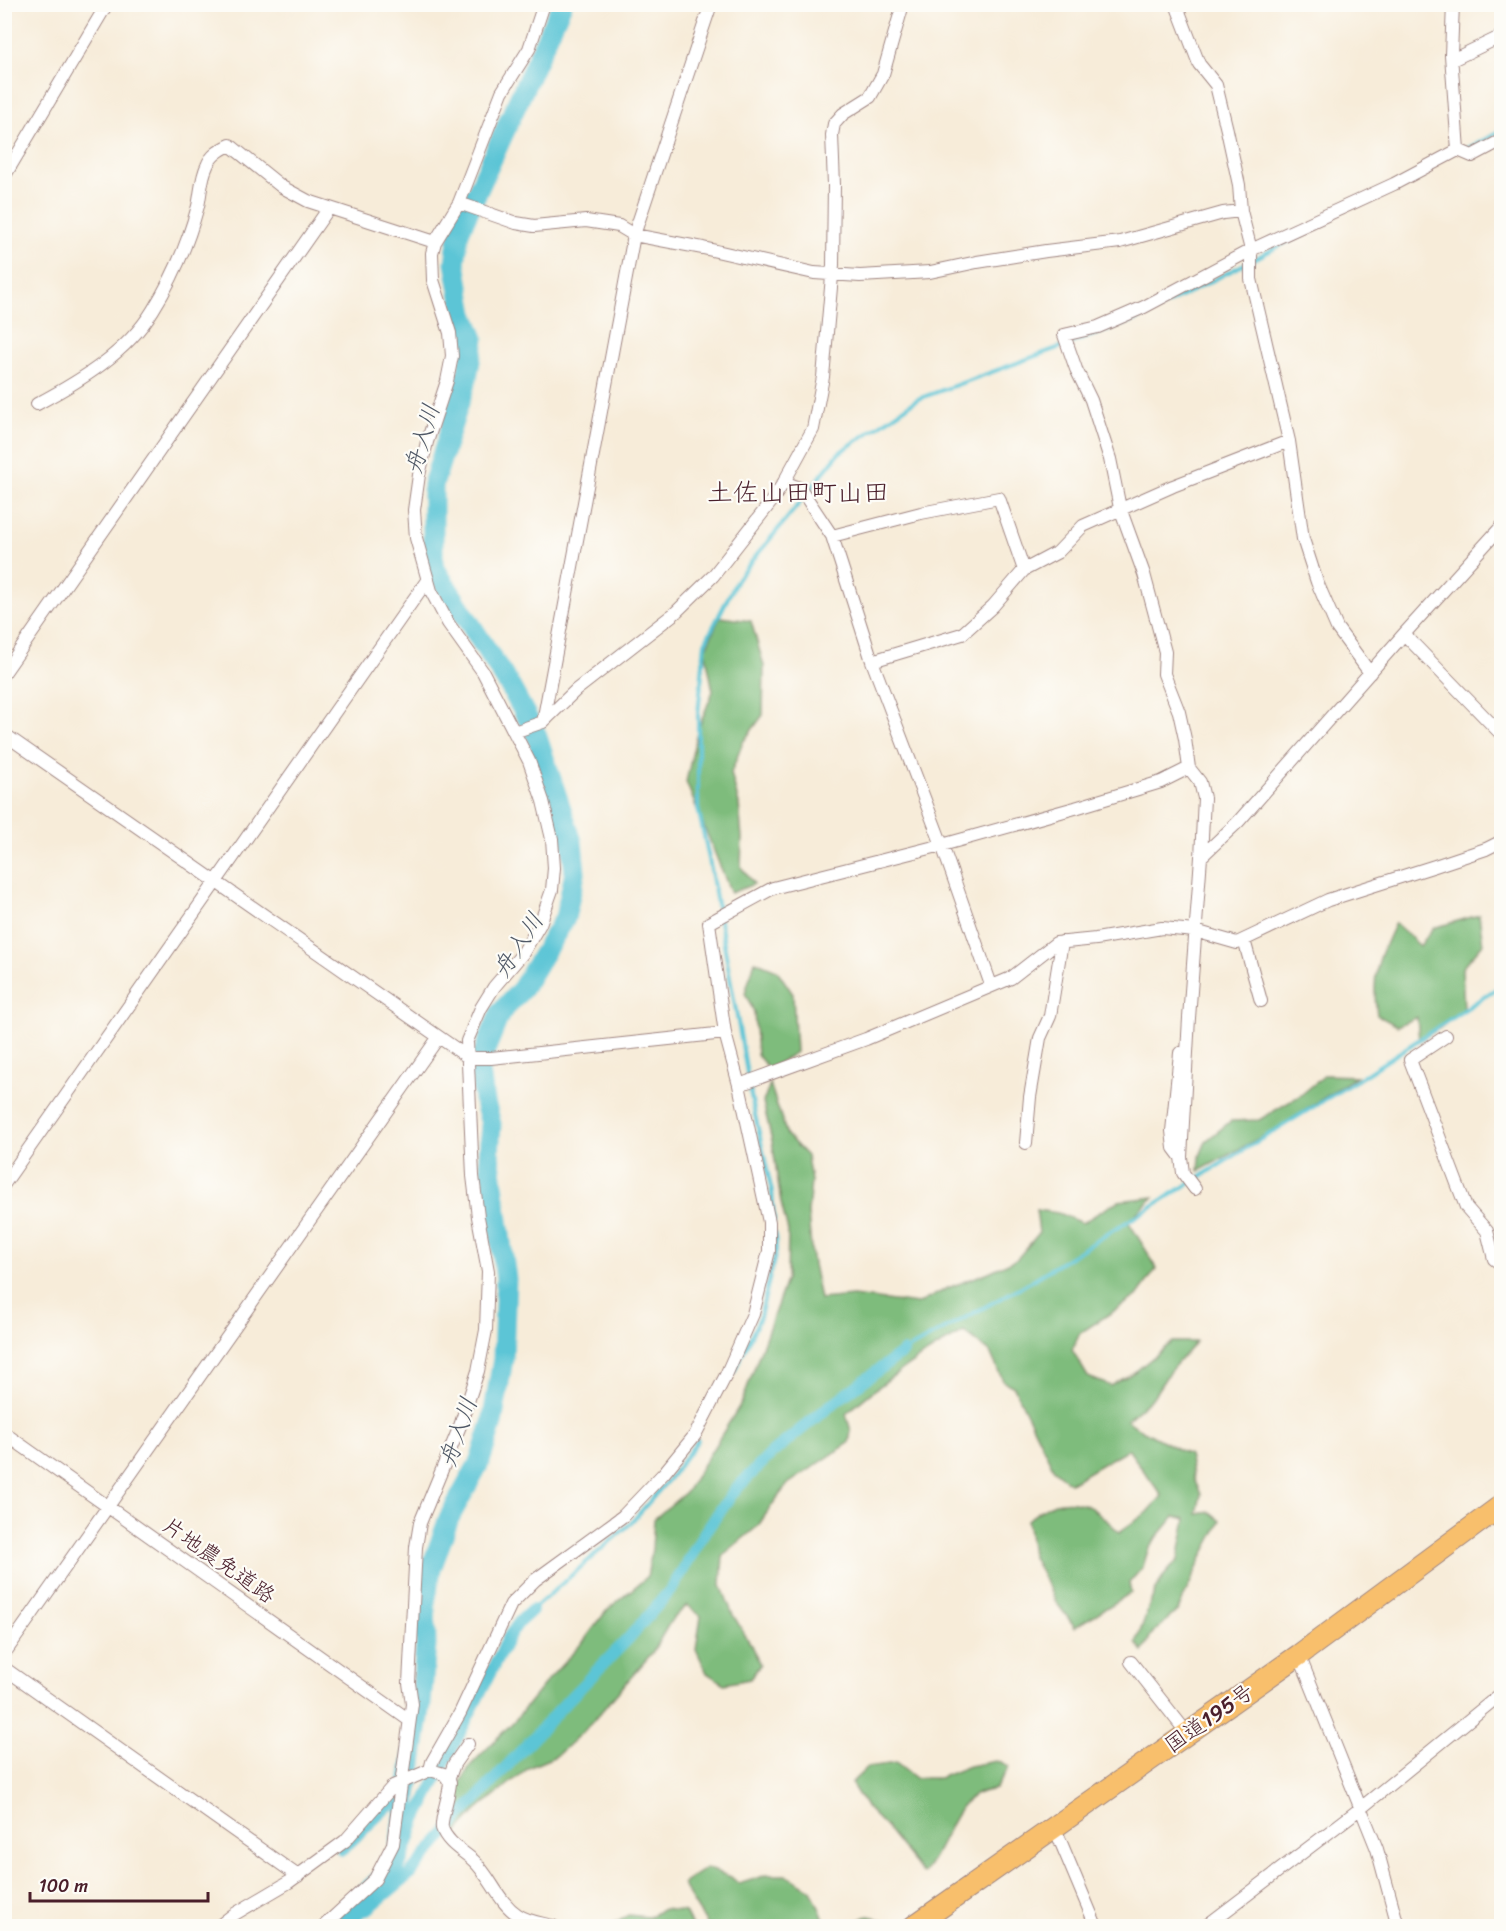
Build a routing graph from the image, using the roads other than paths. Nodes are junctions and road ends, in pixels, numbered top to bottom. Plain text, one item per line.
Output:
1 (107, 4) edge
2 (544, 4) edge
3 (711, 4) edge
4 (903, 4) edge
5 (1176, 4) edge
6 (1453, 4) edge
7 (1502, 36) edge
8 (1452, 60) junction
9 (1502, 140) edge
10 (1458, 150) junction
11 (4, 177) edge
12 (468, 206) junction
13 (329, 208) junction
14 (1241, 211) junction
15 (634, 235) junction
16 (435, 242) junction
17 (1251, 250) junction
18 (832, 274) junction
19 (37, 404) dead end
20 (1289, 441) junction
21 (784, 482) junction
22 (1120, 508) junction
23 (1502, 526) edge
24 (832, 536) junction
25 (1024, 570) junction
26 (428, 579) junction
27 (1404, 634) junction
28 (872, 661) junction
29 (4, 673) edge
30 (1370, 673) junction
31 (543, 722) junction
32 (514, 732) junction
33 (4, 734) edge
34 (1502, 735) edge
35 (1189, 768) junction
36 (1502, 841) edge
37 (942, 845) junction
38 (1202, 857) junction
39 (216, 883) junction
40 (1195, 931) junction
41 (1244, 940) junction
42 (1062, 942) junction
43 (991, 986) junction
44 (1261, 1001) dead end
45 (725, 1033) junction
46 (1446, 1036) dead end
47 (438, 1038) junction
48 (469, 1058) junction
49 (742, 1084) junction
50 (1026, 1143) dead end
51 (4, 1184) edge
52 (1195, 1189) dead end
53 (1502, 1264) edge
54 (4, 1433) edge
55 (1502, 1505) edge
56 (108, 1506) junction
57 (4, 1654) edge
58 (1299, 1655) junction
59 (1131, 1662) dead end
60 (4, 1668) edge
61 (1502, 1693) edge
62 (409, 1720) junction
63 (1187, 1733) junction
64 (468, 1744) dead end
65 (439, 1773) junction
66 (407, 1779) junction
67 (1361, 1808) junction
68 (1054, 1826) junction
69 (298, 1876) junction
70 (219, 1926) edge
71 (324, 1926) edge
72 (553, 1926) edge
73 (914, 1926) edge
74 (1096, 1926) edge
75 (1206, 1926) edge
76 (1398, 1926) edge

1 - 11 street
2 - 12 street
3 - 15 street
4 - 18 street
5 - 14 street
6 - 8 street
7 - 8 street
8 - 10 street
9 - 10 street
10 - 17 street
12 - 15 street
12 - 16 street
13 - 16 street
13 - 19 street
13 - 29 street
14 - 17 street
14 - 18 street
15 - 18 street
15 - 31 street
16 - 26 street
17 - 20 street
17 - 22 street
18 - 21 street
20 - 22 street
20 - 30 street
21 - 24 street
21 - 31 street
22 - 25 street
22 - 35 street
23 - 27 street
24 - 25 street
24 - 28 street
25 - 28 street
26 - 32 street
26 - 39 street
27 - 30 street
27 - 34 street
28 - 37 street
30 - 38 street
31 - 32 street
32 - 48 street
33 - 39 street
35 - 37 street
35 - 38 street
36 - 41 street
37 - 43 street
37 - 45 street
38 - 40 street
39 - 47 street
39 - 51 street
40 - 41 street
40 - 42 street
40 - 52 street
41 - 44 street
42 - 43 street
42 - 50 street
43 - 49 street
45 - 48 street
45 - 49 street
46 - 53 street
47 - 48 street
47 - 56 street
48 - 62 street
49 - 65 street
54 - 56 street, 片地農免道路
55 - 58 highway, 国道195号
56 - 57 street
56 - 62 street, 片地農免道路
58 - 63 highway, 国道195号
58 - 67 street
59 - 63 street
60 - 69 street
61 - 67 street
62 - 66 street
63 - 68 highway, 国道195号
64 - 65 street
65 - 66 street
65 - 72 street
66 - 69 street
66 - 71 street
67 - 75 street
67 - 76 street
68 - 73 highway, 国道195号
68 - 74 street
69 - 70 street

